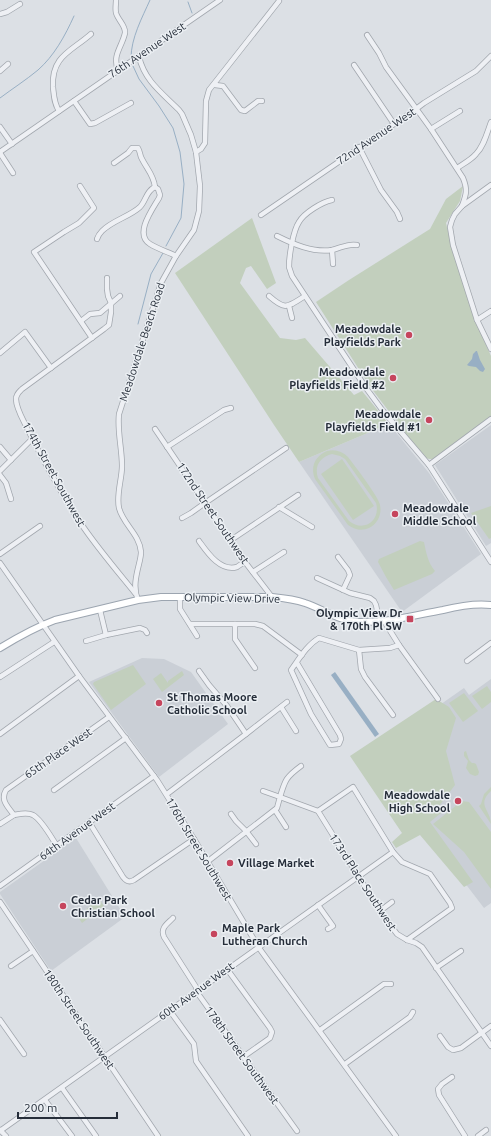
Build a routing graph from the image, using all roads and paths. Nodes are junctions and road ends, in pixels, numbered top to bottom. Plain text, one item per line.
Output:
1 (116, 0) edge
2 (220, 0) edge
3 (279, 1) dead end
4 (20, 4) dead end
5 (0, 14) edge
6 (91, 34) dead end
7 (367, 35) dead end
8 (491, 56) edge
9 (139, 57) junction
10 (8, 64) dead end
11 (354, 65) dead end
12 (118, 70) junction
13 (0, 71) edge
14 (215, 85) junction
15 (74, 101) junction
16 (262, 101) dead end
17 (131, 103) dead end
18 (416, 109) junction
19 (59, 111) junction
20 (460, 111) dead end
21 (491, 122) edge
22 (394, 124) junction
23 (0, 127) edge
24 (431, 129) junction
25 (12, 144) junction
26 (359, 147) junction
27 (0, 152) edge
28 (196, 152) junction
29 (114, 163) dead end
30 (457, 168) junction
31 (13, 173) dead end
32 (491, 185) edge
33 (80, 186) dead end
34 (155, 187) junction
35 (332, 200) dead end
36 (462, 206) junction
37 (261, 215) dead end
38 (400, 219) dead end
39 (277, 236) dead end
40 (97, 239) dead end
41 (292, 243) junction
42 (357, 245) dead end
43 (332, 250) junction
44 (176, 256) junction
45 (333, 264) dead end
46 (107, 278) dead end
47 (120, 296) dead end
48 (270, 296) dead end
49 (305, 296) junction
50 (111, 303) junction
51 (289, 306) junction
52 (491, 311) edge
53 (292, 318) dead end
54 (477, 320) junction
55 (81, 321) junction
56 (92, 338) junction
57 (491, 349) edge
58 (0, 353) edge
59 (51, 368) junction
60 (231, 408) dead end
61 (491, 419) edge
62 (155, 429) dead end
63 (33, 438) junction
64 (0, 447) edge
65 (167, 447) junction
66 (286, 448) dead end
67 (11, 460) junction
68 (429, 465) junction
69 (0, 472) edge
70 (0, 475) edge
71 (298, 495) dead end
72 (11, 499) dead end
73 (205, 503) junction
74 (279, 507) junction
75 (182, 518) dead end
76 (40, 526) dead end
77 (312, 527) dead end
78 (231, 540) junction
79 (199, 541) dead end
80 (284, 552) dead end
81 (0, 554) edge
82 (338, 557) dead end
83 (245, 562) junction
84 (491, 562) edge
85 (0, 564) edge
86 (253, 572) junction
87 (317, 578) dead end
88 (343, 590) junction
89 (135, 593) junction
90 (180, 597) junction
91 (272, 597) junction
92 (138, 600) junction
93 (491, 605) edge
94 (100, 610) junction
95 (384, 621) junction
96 (190, 624) junction
97 (235, 624) junction
98 (43, 625) junction
99 (147, 633) dead end
100 (106, 635) junction
101 (197, 636) dead end
102 (86, 641) dead end
103 (54, 642) junction
104 (491, 643) edge
105 (399, 645) junction
106 (0, 648) edge
107 (359, 650) junction
108 (302, 655) junction
109 (467, 661) dead end
110 (297, 663) junction
111 (255, 668) dead end
112 (199, 671) dead end
113 (79, 676) junction
114 (0, 677) edge
115 (438, 699) dead end
116 (287, 702) dead end
117 (281, 707) junction
118 (393, 715) dead end
119 (109, 717) junction
120 (296, 730) dead end
121 (0, 734) edge
122 (246, 734) junction
123 (126, 738) junction
124 (301, 766) dead end
125 (154, 776) junction
126 (54, 790) dead end
127 (263, 791) dead end
128 (166, 794) junction
129 (280, 797) junction
130 (275, 810) junction
131 (318, 811) junction
132 (231, 814) dead end
133 (14, 815) junction
134 (90, 822) junction
135 (0, 824) edge
136 (286, 827) dead end
137 (246, 831) junction
138 (194, 839) junction
139 (256, 844) dead end
140 (57, 846) junction
141 (393, 852) junction
142 (207, 862) junction
143 (358, 876) junction
144 (0, 886) edge
145 (0, 902) edge
146 (392, 902) dead end
147 (318, 905) junction
148 (380, 911) junction
149 (173, 918) dead end
150 (328, 929) dead end
151 (407, 940) junction
152 (259, 948) junction
153 (33, 951) junction
154 (461, 951) dead end
155 (12, 966) dead end
156 (436, 968) junction
157 (227, 969) junction
158 (391, 984) dead end
159 (196, 991) junction
160 (170, 1011) junction
161 (413, 1012) dead end
162 (0, 1020) edge
163 (491, 1026) edge
164 (320, 1030) junction
165 (482, 1033) junction
166 (440, 1036) dead end
167 (491, 1046) edge
168 (24, 1054) dead end
169 (104, 1057) junction
170 (243, 1057) junction
171 (344, 1064) junction
172 (452, 1077) dead end
173 (62, 1088) junction
174 (45, 1100) junction
175 (486, 1130) dead end
176 (0, 1131) edge
177 (297, 1131) dead end
178 (6, 1136) edge
179 (72, 1136) edge
180 (96, 1136) edge
181 (158, 1136) edge
182 (248, 1136) edge
183 (396, 1136) edge
184 (465, 1136) edge
185 (478, 1136) edge

1 - 12 street
2 - 9 street, 76th Avenue West
3 - 14 street
4 - 5 street
6 - 19 street
7 - 18 street
8 - 18 street, 72nd Avenue West
9 - 12 street, 76th Avenue West
9 - 28 street, Meadowdale Beach Road
10 - 13 street
11 - 22 street
12 - 15 street, 76th Avenue West
14 - 16 street
14 - 28 street
15 - 17 street
15 - 19 street, 76th Avenue West
18 - 22 street, 72nd Avenue West
18 - 24 street
19 - 25 street, 76th Avenue West
20 - 24 street
21 - 30 street
22 - 26 street, 72nd Avenue West
23 - 25 street
24 - 30 street
25 - 27 street, 76th Avenue West
26 - 37 street, 72nd Avenue West
26 - 38 street
27 - 31 street
28 - 44 street, Meadowdale Beach Road
29 - 34 street
30 - 36 street
32 - 36 street
33 - 55 street
34 - 40 street
34 - 44 street
35 - 41 street
36 - 54 street
39 - 41 street
41 - 43 street
41 - 49 street
42 - 43 street
43 - 45 street
44 - 89 street, Meadowdale Beach Road
46 - 50 street
47 - 50 street
48 - 51 street
49 - 51 street
49 - 68 street
50 - 55 street
50 - 56 street
51 - 53 street
52 - 54 street
54 - 57 street
55 - 56 street
56 - 59 street
58 - 59 street
59 - 63 street, 174th Street Southwest
60 - 65 street
61 - 68 street
62 - 65 street, 172nd Street Southwest
63 - 67 street
63 - 89 street, 174th Street Southwest
64 - 67 street
65 - 73 street, 172nd Street Southwest
66 - 73 street
67 - 69 street
68 - 84 street
70 - 72 street
71 - 74 street
73 - 75 street
73 - 78 street, 172nd Street Southwest
74 - 77 street
74 - 78 street
76 - 81 street
78 - 83 street, 172nd Street Southwest
79 - 83 street
80 - 86 street
82 - 88 street
83 - 86 street, 172nd Street Southwest
85 - 98 street, 176th Street Southwest
86 - 91 street, 172nd Street Southwest
87 - 88 street
88 - 95 street
89 - 92 street, Meadowdale Beach Road
90 - 91 main road, Olympic View Drive
90 - 92 main road, Olympic View Drive
90 - 96 street
91 - 95 main road, Olympic View Drive
92 - 94 main road, Olympic View Drive
93 - 95 main road, Olympic View Drive
94 - 98 main road, Olympic View Drive
94 - 100 street
95 - 105 street
96 - 97 street
96 - 101 street
97 - 108 street
97 - 111 street
98 - 103 street, 176th Street Southwest
98 - 106 main road, Olympic View Drive
99 - 100 street
100 - 102 street
103 - 113 street, 176th Street Southwest
103 - 114 street
104 - 109 street
105 - 107 street
105 - 115 street
107 - 108 street
107 - 118 street
108 - 110 street
110 - 110 street
112 - 122 street
113 - 119 street, 176th Street Southwest
113 - 121 street
116 - 117 street
117 - 120 street
117 - 122 street
119 - 123 street, 176th Street Southwest
119 - 133 street, 65th Place West
122 - 128 street
123 - 125 street, 176th Street Southwest
123 - 126 street
124 - 129 street
125 - 128 street, 176th Street Southwest
125 - 134 street, 64th Avenue West
127 - 129 street
128 - 138 street, 176th Street Southwest
129 - 130 street
129 - 131 street
130 - 136 street
130 - 137 street
131 - 141 street
131 - 143 street, 173rd Place Southwest
132 - 137 street
133 - 135 street
133 - 140 street
134 - 138 street
134 - 140 street, 64th Avenue West
137 - 139 street
137 - 142 street
138 - 142 street, 176th Street Southwest
140 - 144 street, 64th Avenue West
141 - 143 street, 60th Avenue West
141 - 151 street
142 - 152 street, 176th Street Southwest
143 - 147 street, 60th Avenue West
143 - 148 street, 173rd Place Southwest
145 - 153 street, 180th Street Southwest
146 - 148 street
147 - 150 street
147 - 152 street, 60th Avenue West
148 - 151 street, 173rd Place Southwest
149 - 159 street, 178th Street Southwest
151 - 156 street, 173rd Place Southwest
152 - 157 street, 60th Avenue West
152 - 164 street, 176th Street Southwest
153 - 155 street
153 - 169 street, 180th Street Southwest
154 - 156 street
156 - 165 street, 173rd Place Southwest
157 - 159 street, 60th Avenue West
157 - 170 street
158 - 164 street
159 - 160 street, 60th Avenue West
159 - 170 street, 178th Street Southwest
160 - 169 street, 60th Avenue West
160 - 182 street
161 - 171 street
162 - 168 street
163 - 165 street
164 - 171 street, 176th Street Southwest
165 - 166 street
165 - 167 street, 173rd Place Southwest
169 - 173 street, 60th Avenue West
169 - 181 street, 180th Street Southwest
170 - 177 street, 178th Street Southwest
171 - 183 street, 176th Street Southwest
172 - 184 street
173 - 174 street, 60th Avenue West
173 - 180 street
174 - 176 street, 60th Avenue West
174 - 179 street
175 - 185 street
176 - 178 street

